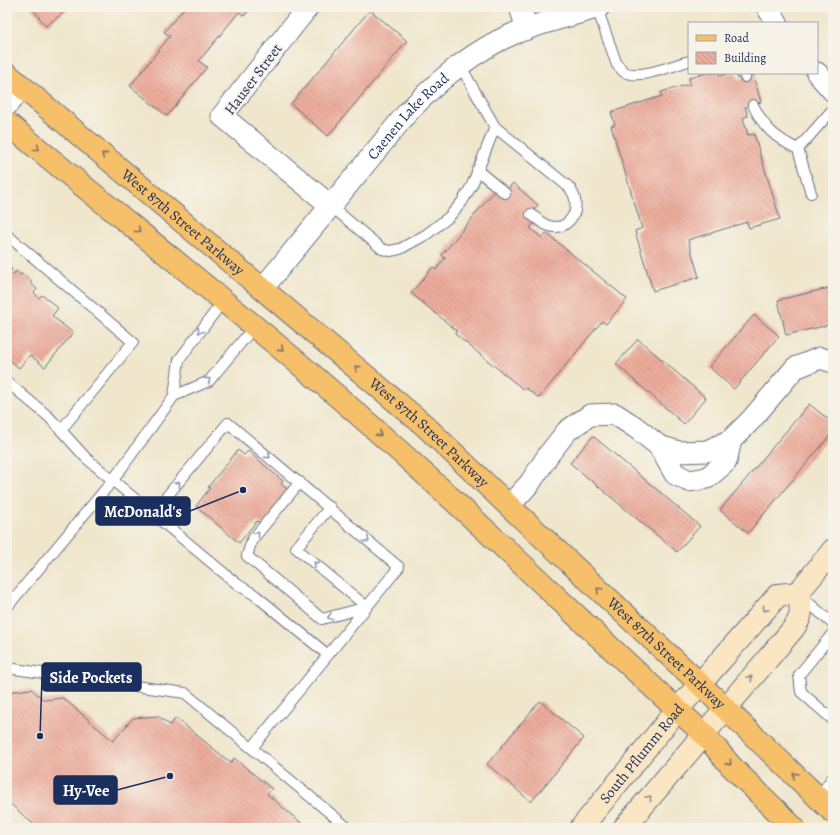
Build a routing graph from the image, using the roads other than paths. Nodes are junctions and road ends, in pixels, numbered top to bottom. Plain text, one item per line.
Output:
1 (308, 7) edge
2 (520, 7) edge
3 (598, 7) edge
4 (527, 29) junction
5 (688, 60) edge
6 (460, 65) junction
7 (818, 74) edge
8 (15, 81) edge
9 (833, 91) edge
10 (7, 105) edge
11 (753, 105) dead end
12 (833, 109) edge
13 (7, 123) edge
14 (495, 127) junction
15 (798, 149) junction
16 (477, 170) junction
17 (505, 193) dead end
18 (811, 193) dead end
19 (331, 206) junction
20 (531, 214) dead end
21 (7, 235) edge
22 (263, 288) junction
23 (224, 300) junction
24 (254, 327) junction
25 (833, 362) edge
26 (7, 382) edge
27 (174, 396) junction
28 (61, 430) junction
29 (731, 440) junction
30 (659, 446) junction
31 (113, 480) junction
32 (300, 482) junction
33 (509, 506) junction
34 (330, 507) junction
35 (152, 514) junction
36 (833, 550) edge
37 (798, 594) junction
38 (7, 607) edge
39 (367, 607) junction
40 (833, 624) edge
41 (833, 633) edge
42 (328, 655) junction
43 (7, 668) edge
44 (700, 684) junction
45 (726, 708) junction
46 (677, 710) junction
47 (833, 720) edge
48 (704, 734) junction
49 (252, 748) junction
50 (833, 777) edge
51 (826, 805) edge
52 (348, 828) edge
53 (581, 828) edge
54 (624, 828) edge
55 (794, 828) edge

1 - 19 street, Hauser Street
2 - 4 street
3 - 4 street, Caenen Lake Road
3 - 5 lane
4 - 6 street, Caenen Lake Road
6 - 14 lane
6 - 19 street, Caenen Lake Road
7 - 9 street
8 - 10 street
22 -> 8 main road, West 87th Street Parkway
11 - 15 lane
12 - 15 lane
13 -> 23 main road
14 - 16 lane
14 - 20 lane
15 - 18 lane
16 - 17 lane
16 - 19 lane
19 - 22 street, Caenen Lake Road
21 - 28 lane
33 -> 22 main road, West 87th Street Parkway
23 - 24 main road
23 -> 27 lane
27 -> 24 lane
24 -> 46 main road
25 - 29 street
26 - 28 lane
27 - 31 lane
28 - 31 lane
29 - 30 street
29 - 30 street
30 - 33 street
31 - 35 lane
31 - 38 lane
32 - 34 lane
35 -> 32 lane
39 -> 32 lane
44 -> 33 main road, West 87th Street Parkway
34 -> 39 lane
39 -> 34 lane
35 - 42 lane
36 - 37 main road
37 - 40 lane
37 -> 44 main road, South Pflumm Road
45 -> 37 main road
39 - 42 lane
41 - 47 lane
42 - 49 lane
43 - 49 lane
44 - 45 main road, West 87th Street Parkway
44 - 46 main road, South Pflumm Road
45 - 48 main road
51 -> 45 main road, West 87th Street Parkway
46 - 48 main road
46 - 53 main road, South Pflumm Road
54 -> 48 main road
48 -> 55 main road
49 - 52 lane
50 - 51 lane

